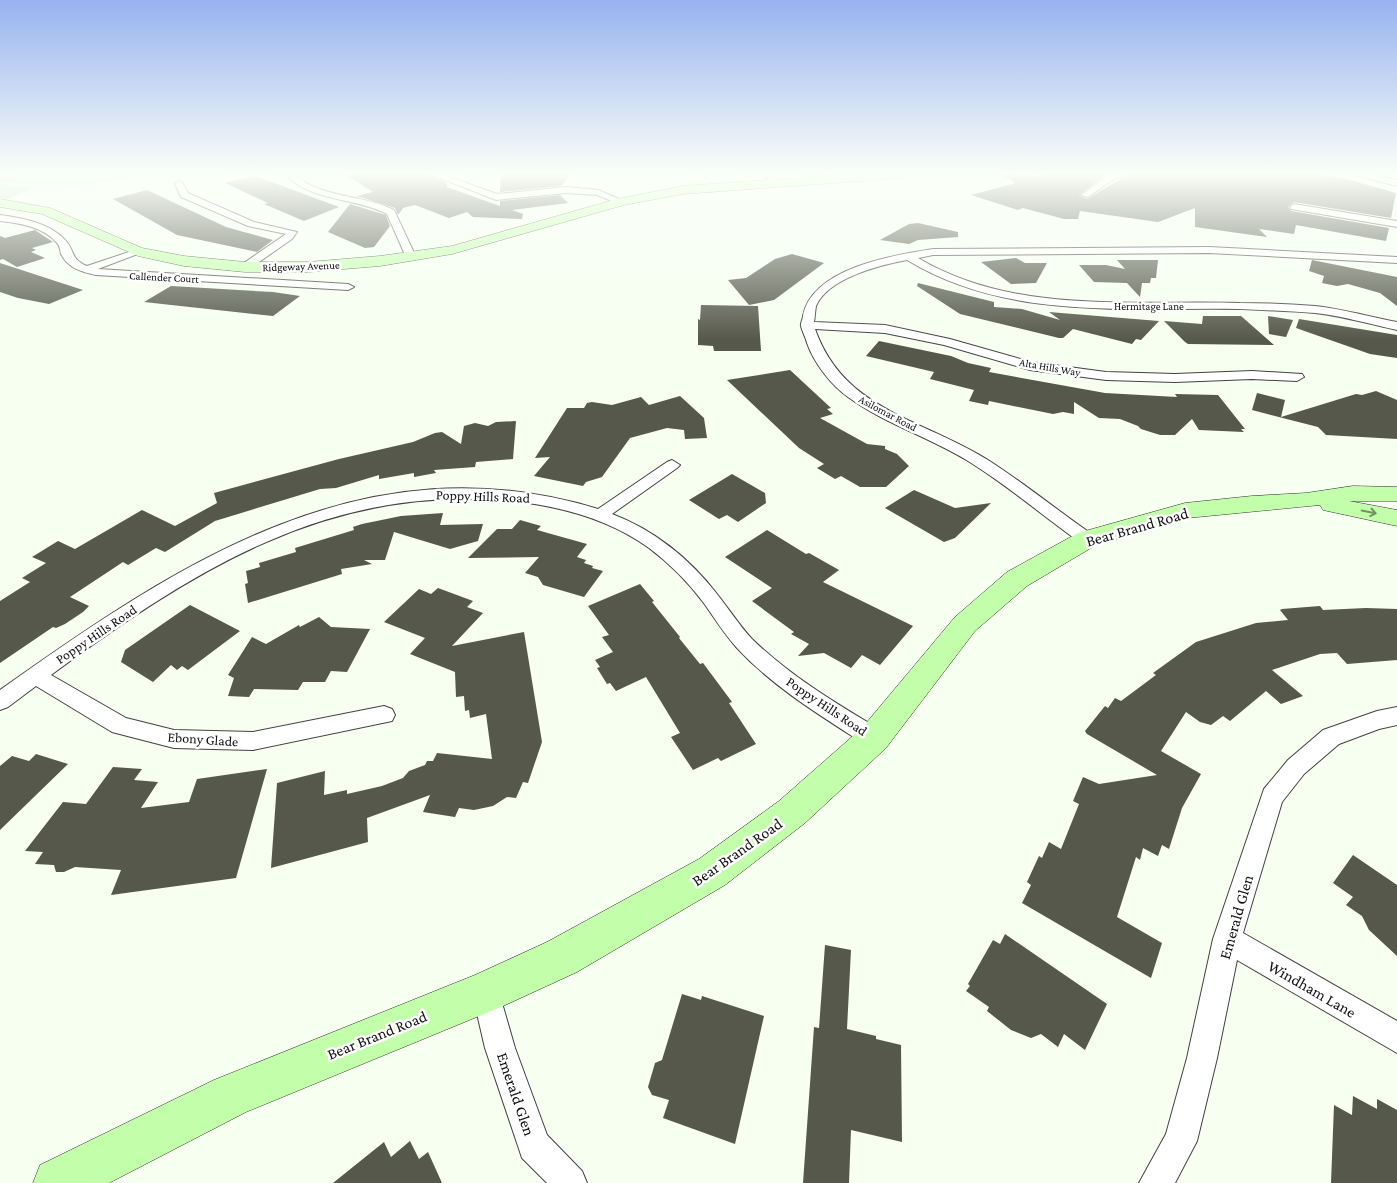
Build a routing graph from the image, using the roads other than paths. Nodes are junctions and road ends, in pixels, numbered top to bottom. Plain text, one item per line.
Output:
1 (42, 229) edge
2 (86, 229) edge
3 (278, 229) edge
4 (399, 229) edge
5 (529, 229) edge
6 (138, 252) junction
7 (908, 256) junction
8 (411, 257) junction
9 (1397, 260) edge
10 (245, 267) junction
11 (86, 269) junction
12 (348, 287) dead end
13 (806, 325) junction
14 (1397, 326) edge
15 (1297, 377) dead end
16 (672, 465) dead end
17 (1397, 494) edge
18 (1306, 500) junction
19 (600, 515) junction
20 (1397, 518) edge
21 (1087, 539) junction
22 (35, 675) junction
23 (0, 701) edge
24 (384, 715) dead end
25 (1397, 716) edge
26 (874, 738) junction
27 (1227, 939) junction
28 (486, 992) junction
29 (1397, 1038) edge
30 (58, 1183) edge
31 (570, 1183) edge
32 (1156, 1183) edge

1 - 11 street, Callender Court
2 - 6 street, Ridgeway Avenue
3 - 10 street
4 - 8 street
5 - 8 street, Ridgeway Avenue
6 - 10 street, Ridgeway Avenue
6 - 11 street
7 - 9 street
7 - 13 street
7 - 14 street, Hermitage Lane
8 - 10 street, Ridgeway Avenue
11 - 12 street, Callender Court
13 - 15 street, Alta Hills Way
13 - 21 street, Asilomar Road
16 - 19 street
17 - 18 street, Bear Brand Road
18 -> 20 street, Bear Brand Road
18 - 21 street, Bear Brand Road
19 - 22 street, Poppy Hills Road
19 - 26 street, Poppy Hills Road
21 - 26 street, Bear Brand Road
22 - 23 street, Poppy Hills Road
22 - 24 street, Ebony Glade
25 - 27 street, Emerald Glen
26 - 28 street, Bear Brand Road
27 - 29 street, Windham Lane
27 - 32 street, Emerald Glen
28 - 30 street, Bear Brand Road
28 - 31 street, Emerald Glen

